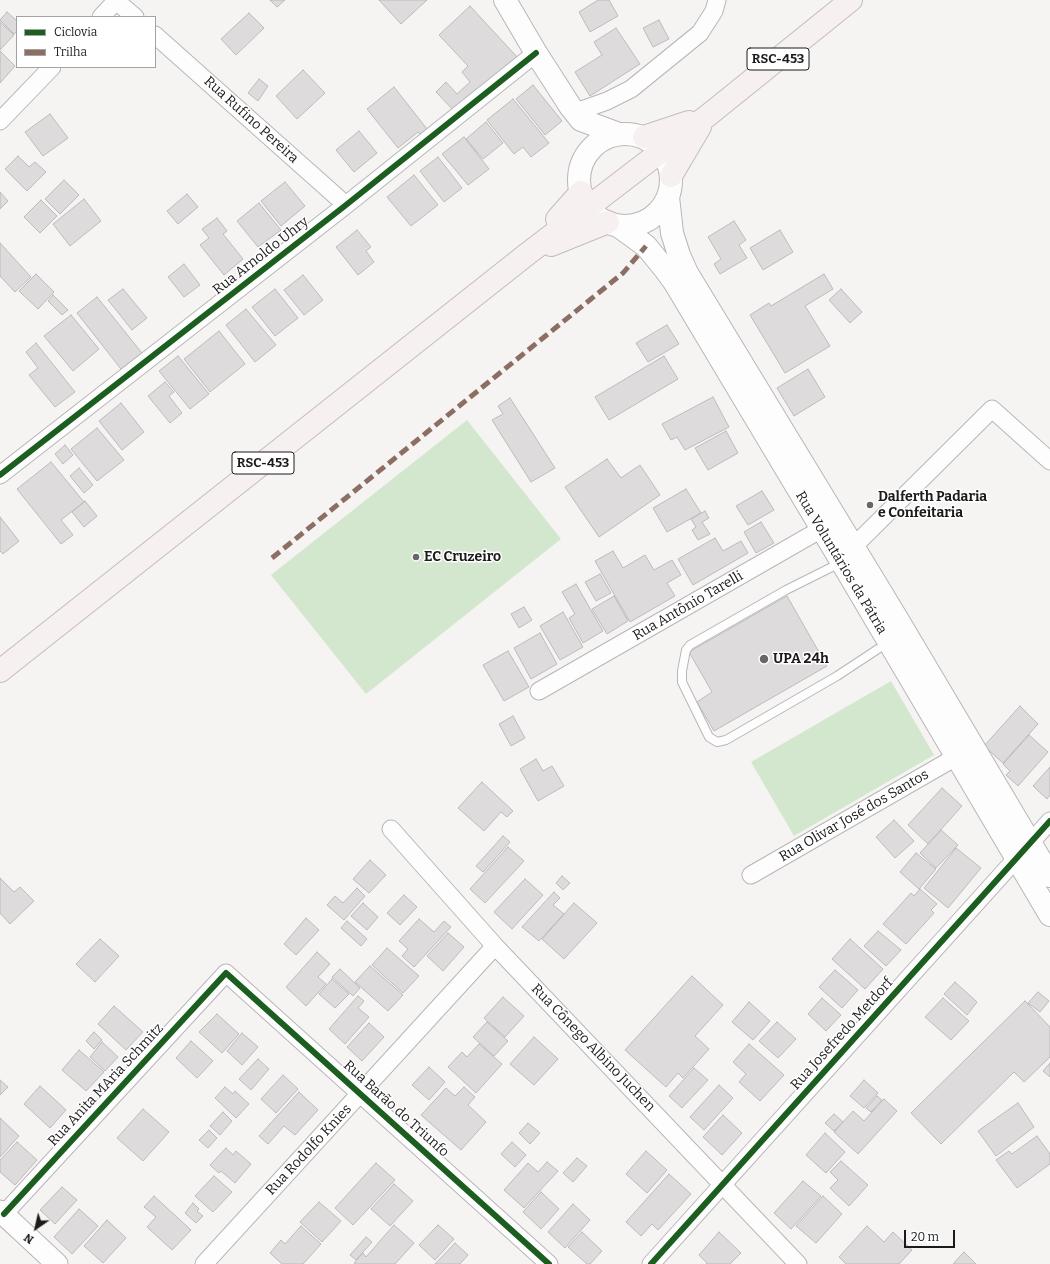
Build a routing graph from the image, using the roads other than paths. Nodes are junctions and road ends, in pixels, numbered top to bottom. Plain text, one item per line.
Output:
1 (116, 0) edge
2 (505, 0) edge
3 (717, 0) edge
4 (851, 0) edge
5 (102, 16) edge
6 (134, 16) edge
7 (156, 36) edge
8 (536, 53) junction
9 (51, 68) edge
10 (578, 116) junction
11 (705, 117) junction
12 (0, 121) edge
13 (619, 134) junction
14 (644, 137) junction
15 (662, 150) junction
16 (584, 159) junction
17 (671, 176) junction
18 (668, 197) junction
19 (585, 199) junction
20 (346, 205) junction
21 (612, 224) junction
22 (526, 255) junction
23 (1050, 461) edge
24 (0, 476) edge
25 (829, 525) junction
26 (843, 560) junction
27 (878, 649) dead end
28 (0, 671) edge
29 (539, 691) dead end
30 (932, 698) junction
31 (956, 757) junction
32 (1050, 821) edge
33 (391, 829) dead end
34 (1030, 843) junction
35 (1016, 859) junction
36 (751, 875) dead end
37 (1050, 876) edge
38 (1050, 915) edge
39 (495, 946) junction
40 (226, 972) joint
41 (361, 1094) junction
42 (723, 1184) junction
43 (2, 1213) edge
44 (57, 1264) edge
45 (204, 1264) edge
46 (549, 1264) edge
47 (651, 1264) edge
48 (798, 1264) edge

1 - 5 street
1 - 6 street
2 - 8 main road
3 - 10 street
4 - 11 highway, RSC-453
7 - 20 street, Rua Rufino Pereira
8 - 10 main road
8 - 20 street, Rua Arnoldo Uhry
9 - 12 street
10 - 13 main road
10 - 16 main road
11 - 14 highway
11 - 15 highway, RSC-453
11 - 17 highway
13 - 14 main road
13 - 16 main road
14 - 15 main road
15 - 17 main road
15 - 19 highway, RSC-453
16 - 19 main road
17 - 18 main road
18 - 21 main road
18 - 25 main road, Rua Voluntários da Pátria
19 - 21 main road, Rua Voluntários da Pátria
19 - 22 highway, RSC-453
20 - 24 street, Rua Arnoldo Uhry
21 - 22 highway
21 - 25 main road, Rua Voluntários da Pátria
22 - 28 highway, RSC-453
23 - 26 street
25 - 26 main road, Rua Voluntários da Pátria
25 - 29 street, Rua Antônio Tarelli
26 - 27 lane
26 - 30 main road, Rua Voluntários da Pátria
26 - 30 main road, Rua Voluntários da Pátria
30 - 31 main road, Rua Voluntários da Pátria
30 - 34 main road, Rua Voluntários da Pátria
31 - 35 main road, Rua Voluntários da Pátria
31 - 36 street, Rua Olivar José dos Santos
32 - 34 street, Rua Josefredo Metdorf
33 - 39 street, Rua Cônego Albino Juchen
34 - 35 street, Rua Josefredo Metdorf
34 - 37 main road, Rua Voluntários da Pátria
35 - 38 main road, Rua Voluntários da Pátria
35 - 42 street, Rua Josefredo Metdorf
39 - 41 street, Rua Rodolfo Knies
39 - 42 street, Rua Cônego Albino Juchen
40 - 41 street, Rua Barão do Triunfo
40 - 43 street, Rua Anita MAria Schmitz
41 - 45 street, Rua Rodolfo Knies
41 - 46 street, Rua Barão do Triunfo
42 - 47 street, Rua Josefredo Metdorf
42 - 48 street, Rua Cônego Albino Juchen
43 - 44 street

